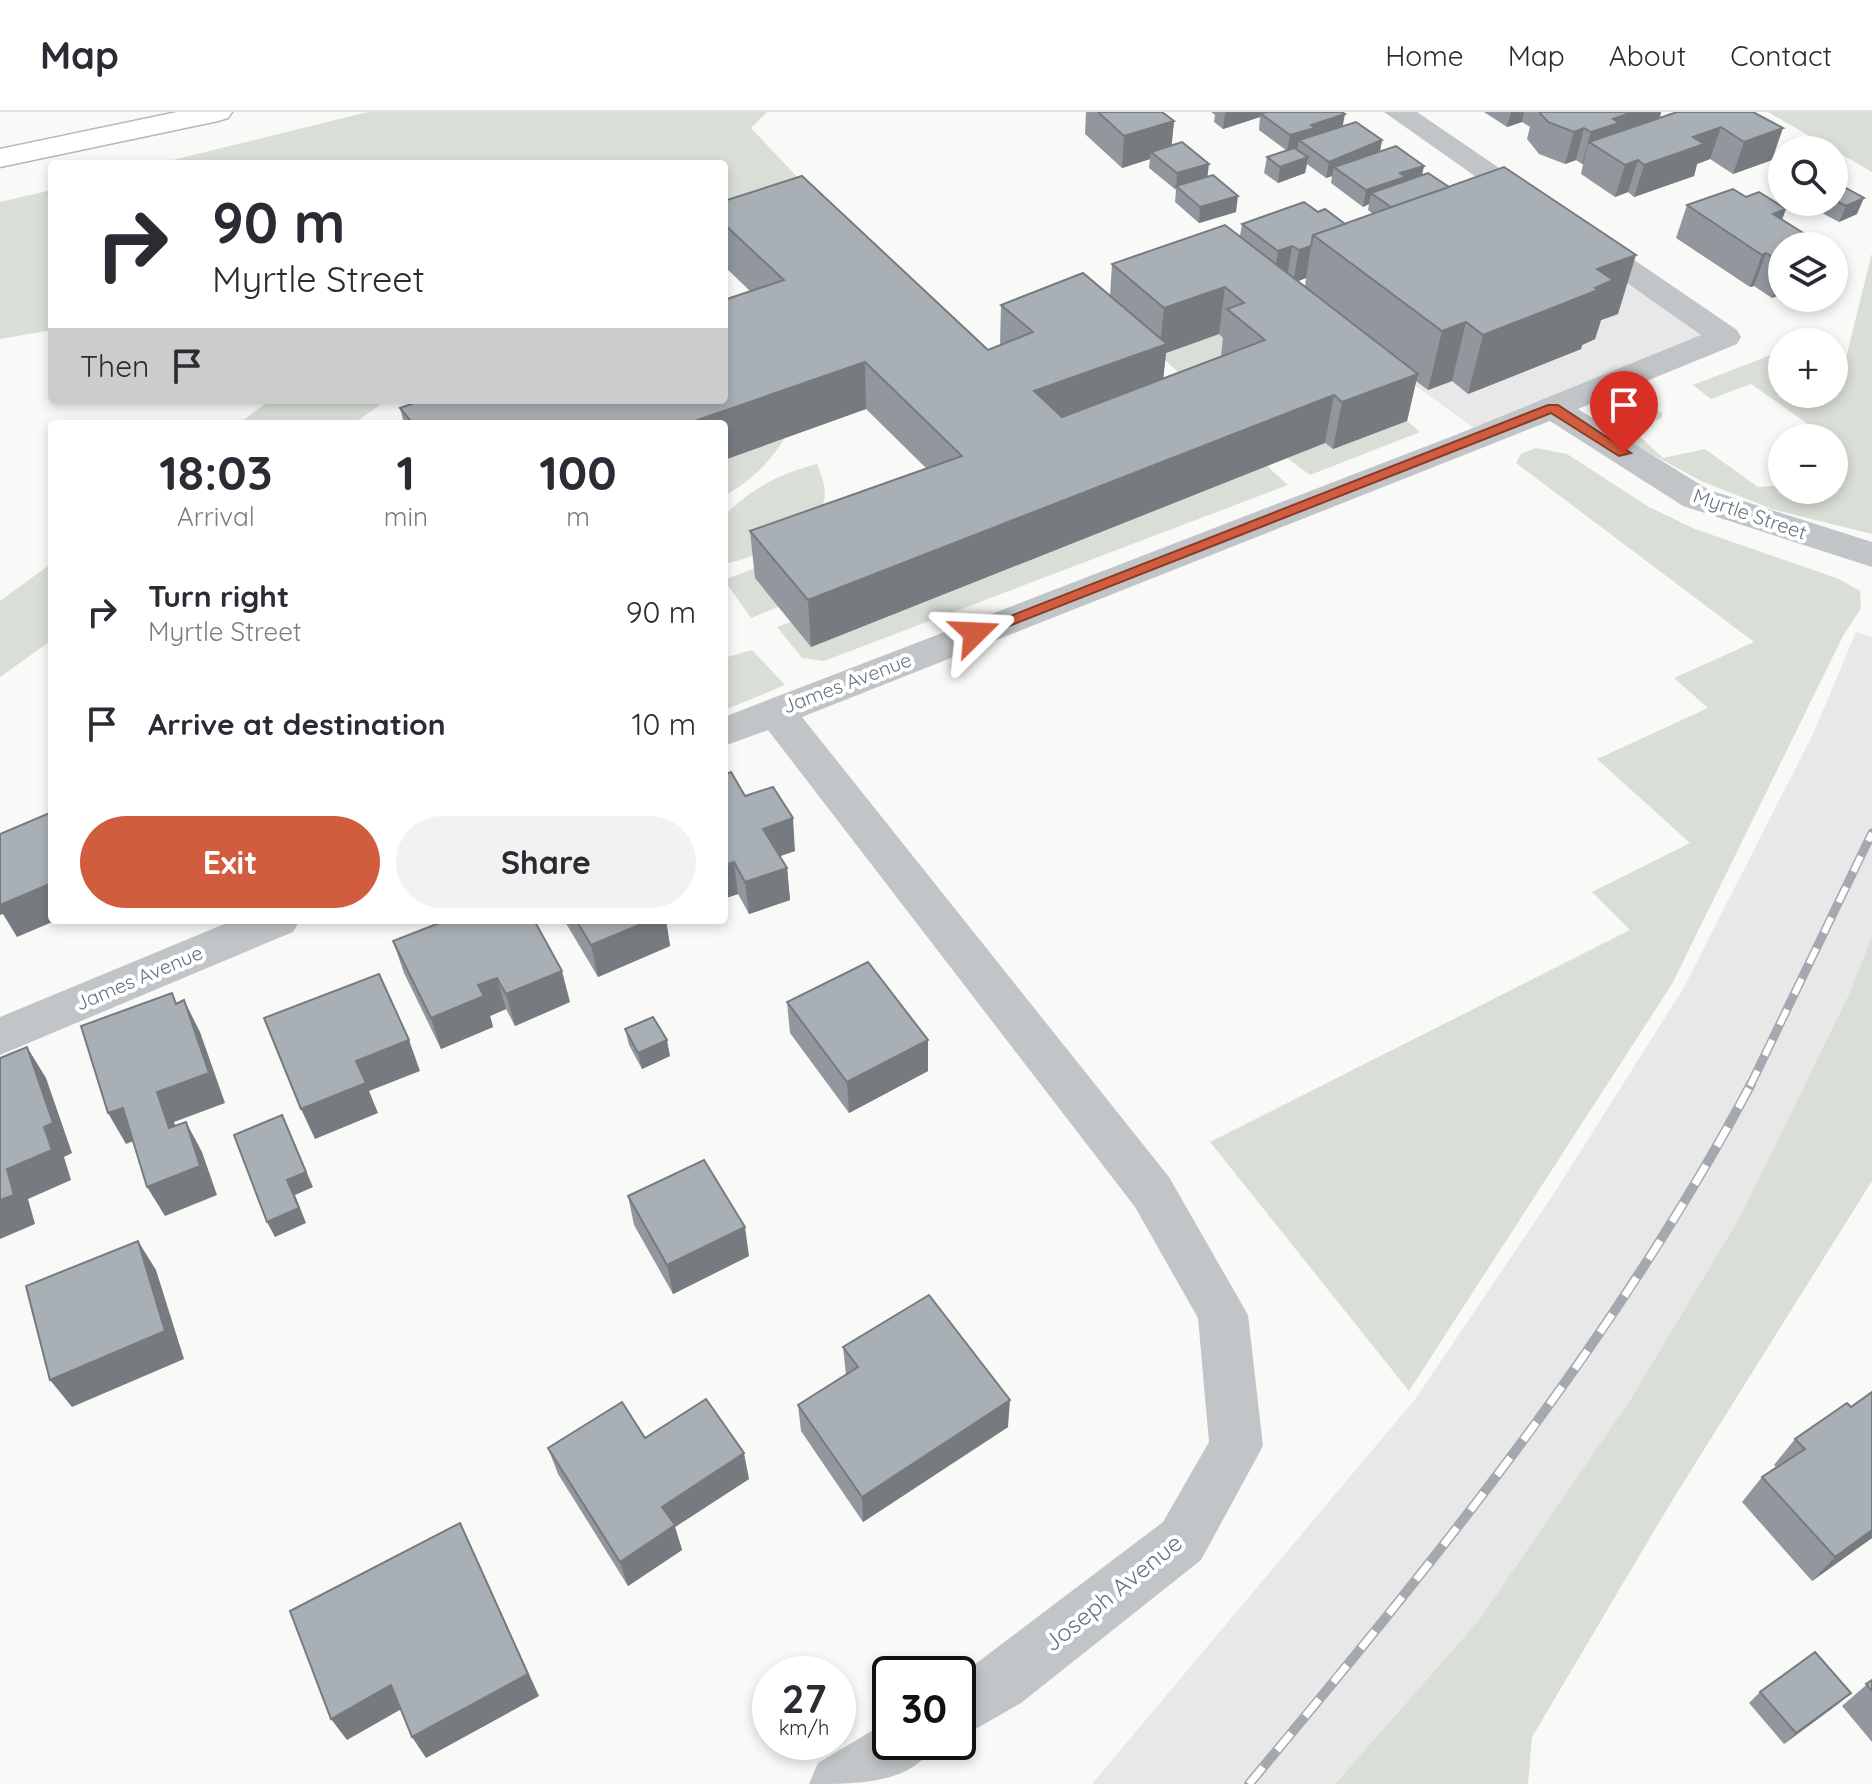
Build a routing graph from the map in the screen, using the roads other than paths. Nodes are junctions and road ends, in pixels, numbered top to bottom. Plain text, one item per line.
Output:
1 (218, 112) edge
2 (1398, 112) edge
3 (0, 158) edge
4 (1553, 408) junction
5 (1872, 555) edge
6 (775, 711) junction
7 (728, 730) edge
8 (268, 924) edge
9 (0, 1037) edge
10 (976, 1699) edge
11 (878, 1760) edge
12 (839, 1784) edge

1 - 3 highway
2 - 4 street, James Avenue
4 - 5 street, Myrtle Street
4 - 6 street, James Avenue
6 - 7 street, James Avenue
6 - 10 street, Joseph Avenue
8 - 9 street, James Avenue
11 - 12 street

